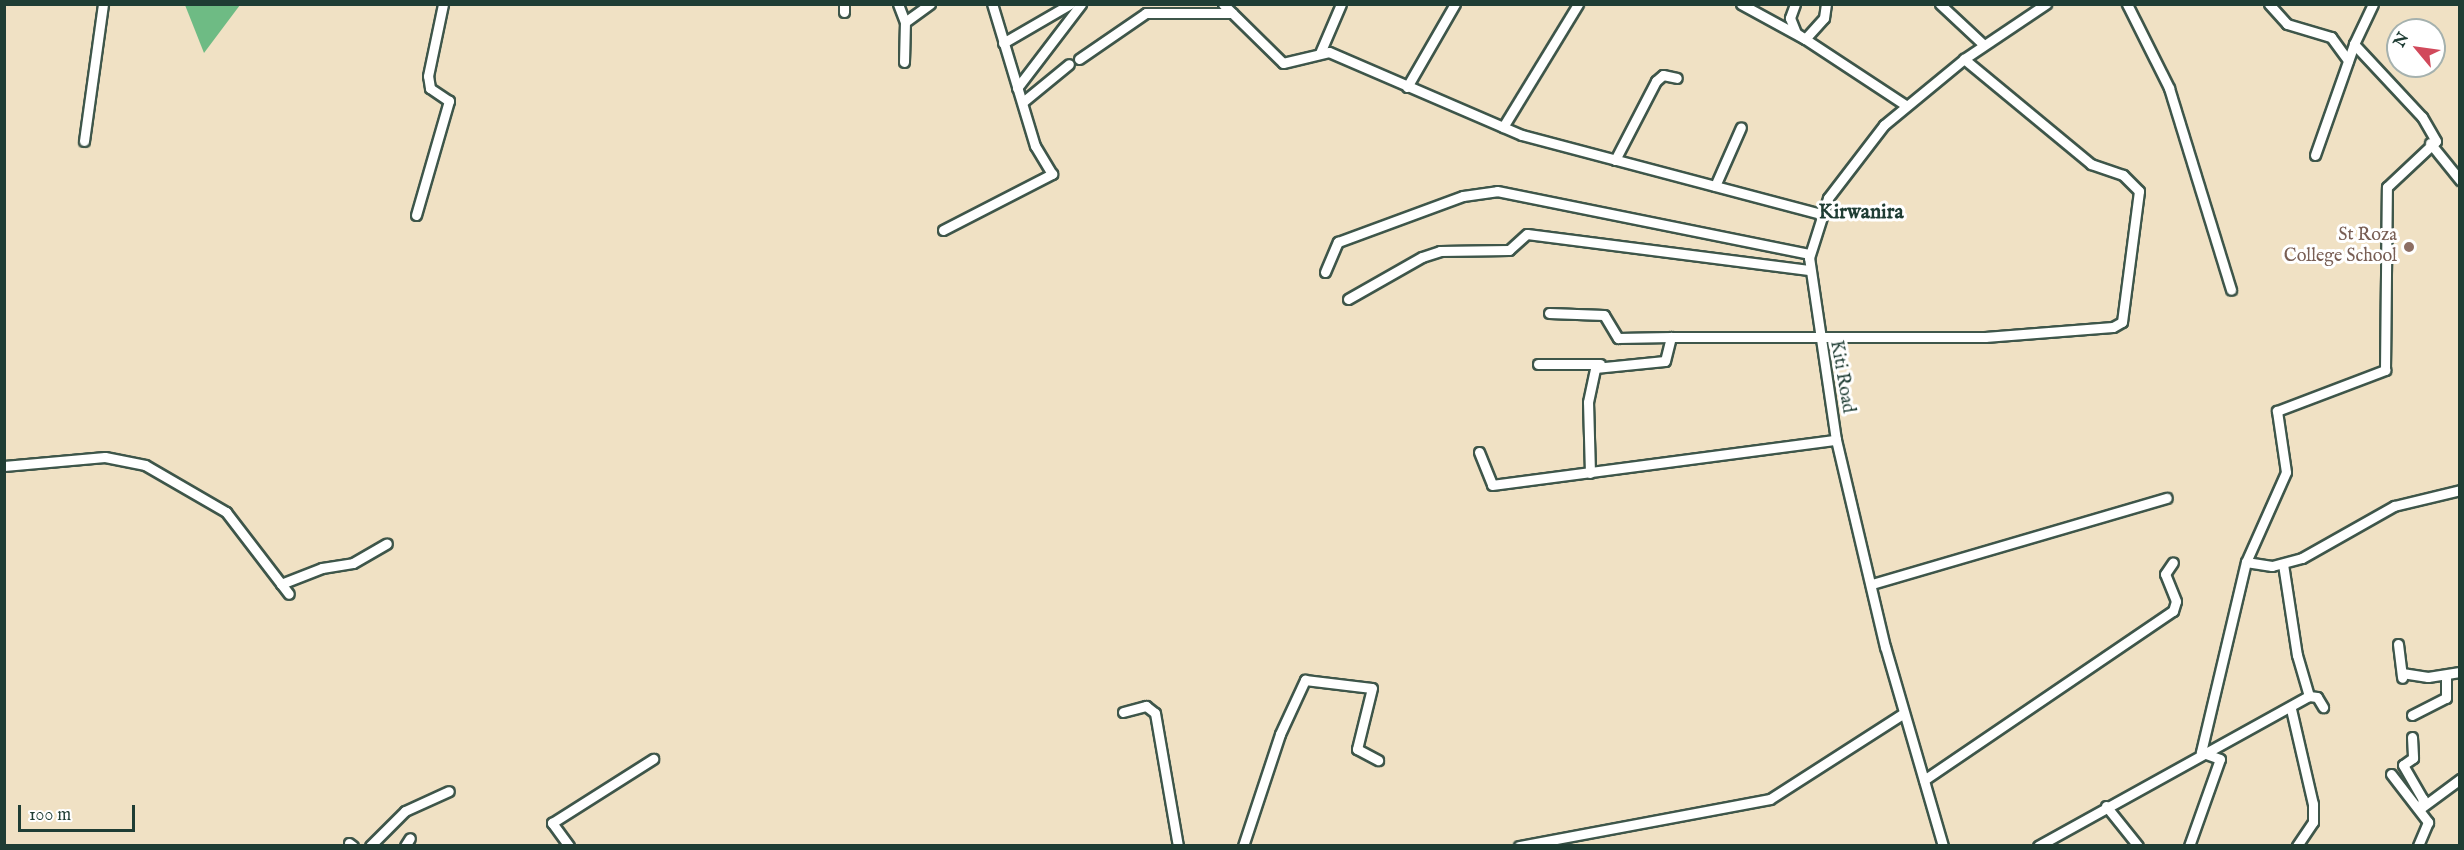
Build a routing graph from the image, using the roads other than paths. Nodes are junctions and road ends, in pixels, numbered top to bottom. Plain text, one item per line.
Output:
1 (103, 4) edge
2 (443, 4) edge
3 (890, 4) edge
4 (898, 4) edge
5 (930, 4) edge
6 (992, 4) edge
7 (1070, 4) edge
8 (1081, 4) edge
9 (1223, 4) edge
10 (1341, 4) edge
11 (1455, 4) edge
12 (1578, 4) edge
13 (1741, 4) edge
14 (1795, 4) edge
15 (1826, 4) edge
16 (1940, 4) edge
17 (2127, 4) edge
18 (2269, 4) edge
19 (2373, 4) edge
20 (2041, 6) edge
21 (1232, 13) junction
22 (904, 19) junction
23 (1805, 39) junction
24 (1003, 43) junction
25 (2354, 44) junction
26 (1984, 45) junction
27 (1320, 53) junction
28 (1079, 59) dead end
29 (1964, 59) junction
30 (2348, 60) junction
31 (904, 62) dead end
32 (1069, 64) dead end
33 (1677, 78) dead end
34 (1407, 87) junction
35 (1017, 88) junction
36 (1024, 101) junction
37 (1905, 105) junction
38 (1503, 127) junction
39 (1741, 127) dead end
40 (84, 141) dead end
41 (2430, 142) junction
42 (2315, 155) dead end
43 (1615, 160) junction
44 (2460, 180) edge
45 (1715, 186) junction
46 (1820, 214) junction
47 (416, 215) dead end
48 (943, 230) dead end
49 (1809, 254) junction
50 (1809, 270) junction
51 (1325, 272) dead end
52 (2230, 290) dead end
53 (1348, 299) dead end
54 (1549, 313) dead end
55 (1671, 337) junction
56 (1818, 340) junction
57 (1538, 364) dead end
58 (1600, 364) junction
59 (1836, 440) junction
60 (1479, 452) dead end
61 (4, 466) edge
62 (1590, 473) junction
63 (2460, 490) edge
64 (2167, 498) dead end
65 (387, 543) dead end
66 (2172, 562) dead end
67 (2246, 562) junction
68 (2283, 564) junction
69 (281, 584) junction
70 (1872, 584) junction
71 (289, 594) dead end
72 (2398, 644) dead end
73 (2460, 672) edge
74 (2446, 677) junction
75 (2309, 696) junction
76 (2323, 707) dead end
77 (2291, 709) junction
78 (1123, 712) dead end
79 (1904, 713) junction
80 (2412, 715) dead end
81 (2412, 737) dead end
82 (2201, 752) junction
83 (653, 759) dead end
84 (1378, 760) dead end
85 (2391, 774) dead end
86 (2460, 779) edge
87 (1924, 780) junction
88 (448, 791) dead end
89 (2106, 806) junction
90 (2421, 808) junction
91 (370, 846) edge
92 (569, 846) edge
93 (1178, 846) edge
94 (1244, 846) edge
95 (1519, 846) edge
96 (1943, 846) edge
97 (2038, 846) edge
98 (2138, 846) edge
99 (2189, 846) edge
100 (2297, 846) edge
101 (2418, 846) edge

1 - 40 street
2 - 47 street
3 - 22 street
4 - 22 street
5 - 22 street
6 - 24 street
7 - 24 street
8 - 35 street
9 - 21 street
10 - 27 street
11 - 34 street
12 - 38 street
13 - 23 street
14 - 23 street
15 - 23 street
16 - 26 street
17 - 52 street
18 - 30 street
19 - 25 street
20 - 26 street, Kiti Road
21 - 27 street
21 - 28 street
22 - 31 street
23 - 37 street
24 - 35 street
25 - 30 street
25 - 41 street
26 - 29 street, Kiti Road
27 - 34 street
29 - 37 street, Kiti Road
29 - 56 street
30 - 42 street
32 - 36 street
33 - 43 street
34 - 38 street
35 - 36 street
36 - 48 street
37 - 46 street, Kiti Road
38 - 43 street
39 - 45 street
41 - 44 street
41 - 67 street
43 - 45 street
45 - 46 street
46 - 49 street, Kiti Road
49 - 50 street, Kiti Road
49 - 51 street
50 - 53 street
50 - 56 street, Kiti Road
54 - 55 street
55 - 56 street
55 - 58 street
56 - 59 street, Kiti Road
57 - 58 street
58 - 62 street
59 - 62 street
59 - 70 street, Kiti Road
60 - 62 street
61 - 69 street
63 - 68 street
64 - 70 street
65 - 69 street
66 - 87 street
67 - 68 street
67 - 82 street
68 - 75 street
69 - 71 street
70 - 79 street, Kiti Road
72 - 74 street
73 - 74 street
74 - 80 street
75 - 76 street
75 - 77 street
77 - 82 street
77 - 100 street
78 - 93 street
79 - 87 street, Kiti Road
79 - 95 street
81 - 90 street
82 - 89 street
82 - 99 street
83 - 92 street
84 - 94 street
85 - 90 street
86 - 90 street
87 - 96 street, Kiti Road
88 - 91 street
89 - 97 street
89 - 98 street
90 - 101 street

